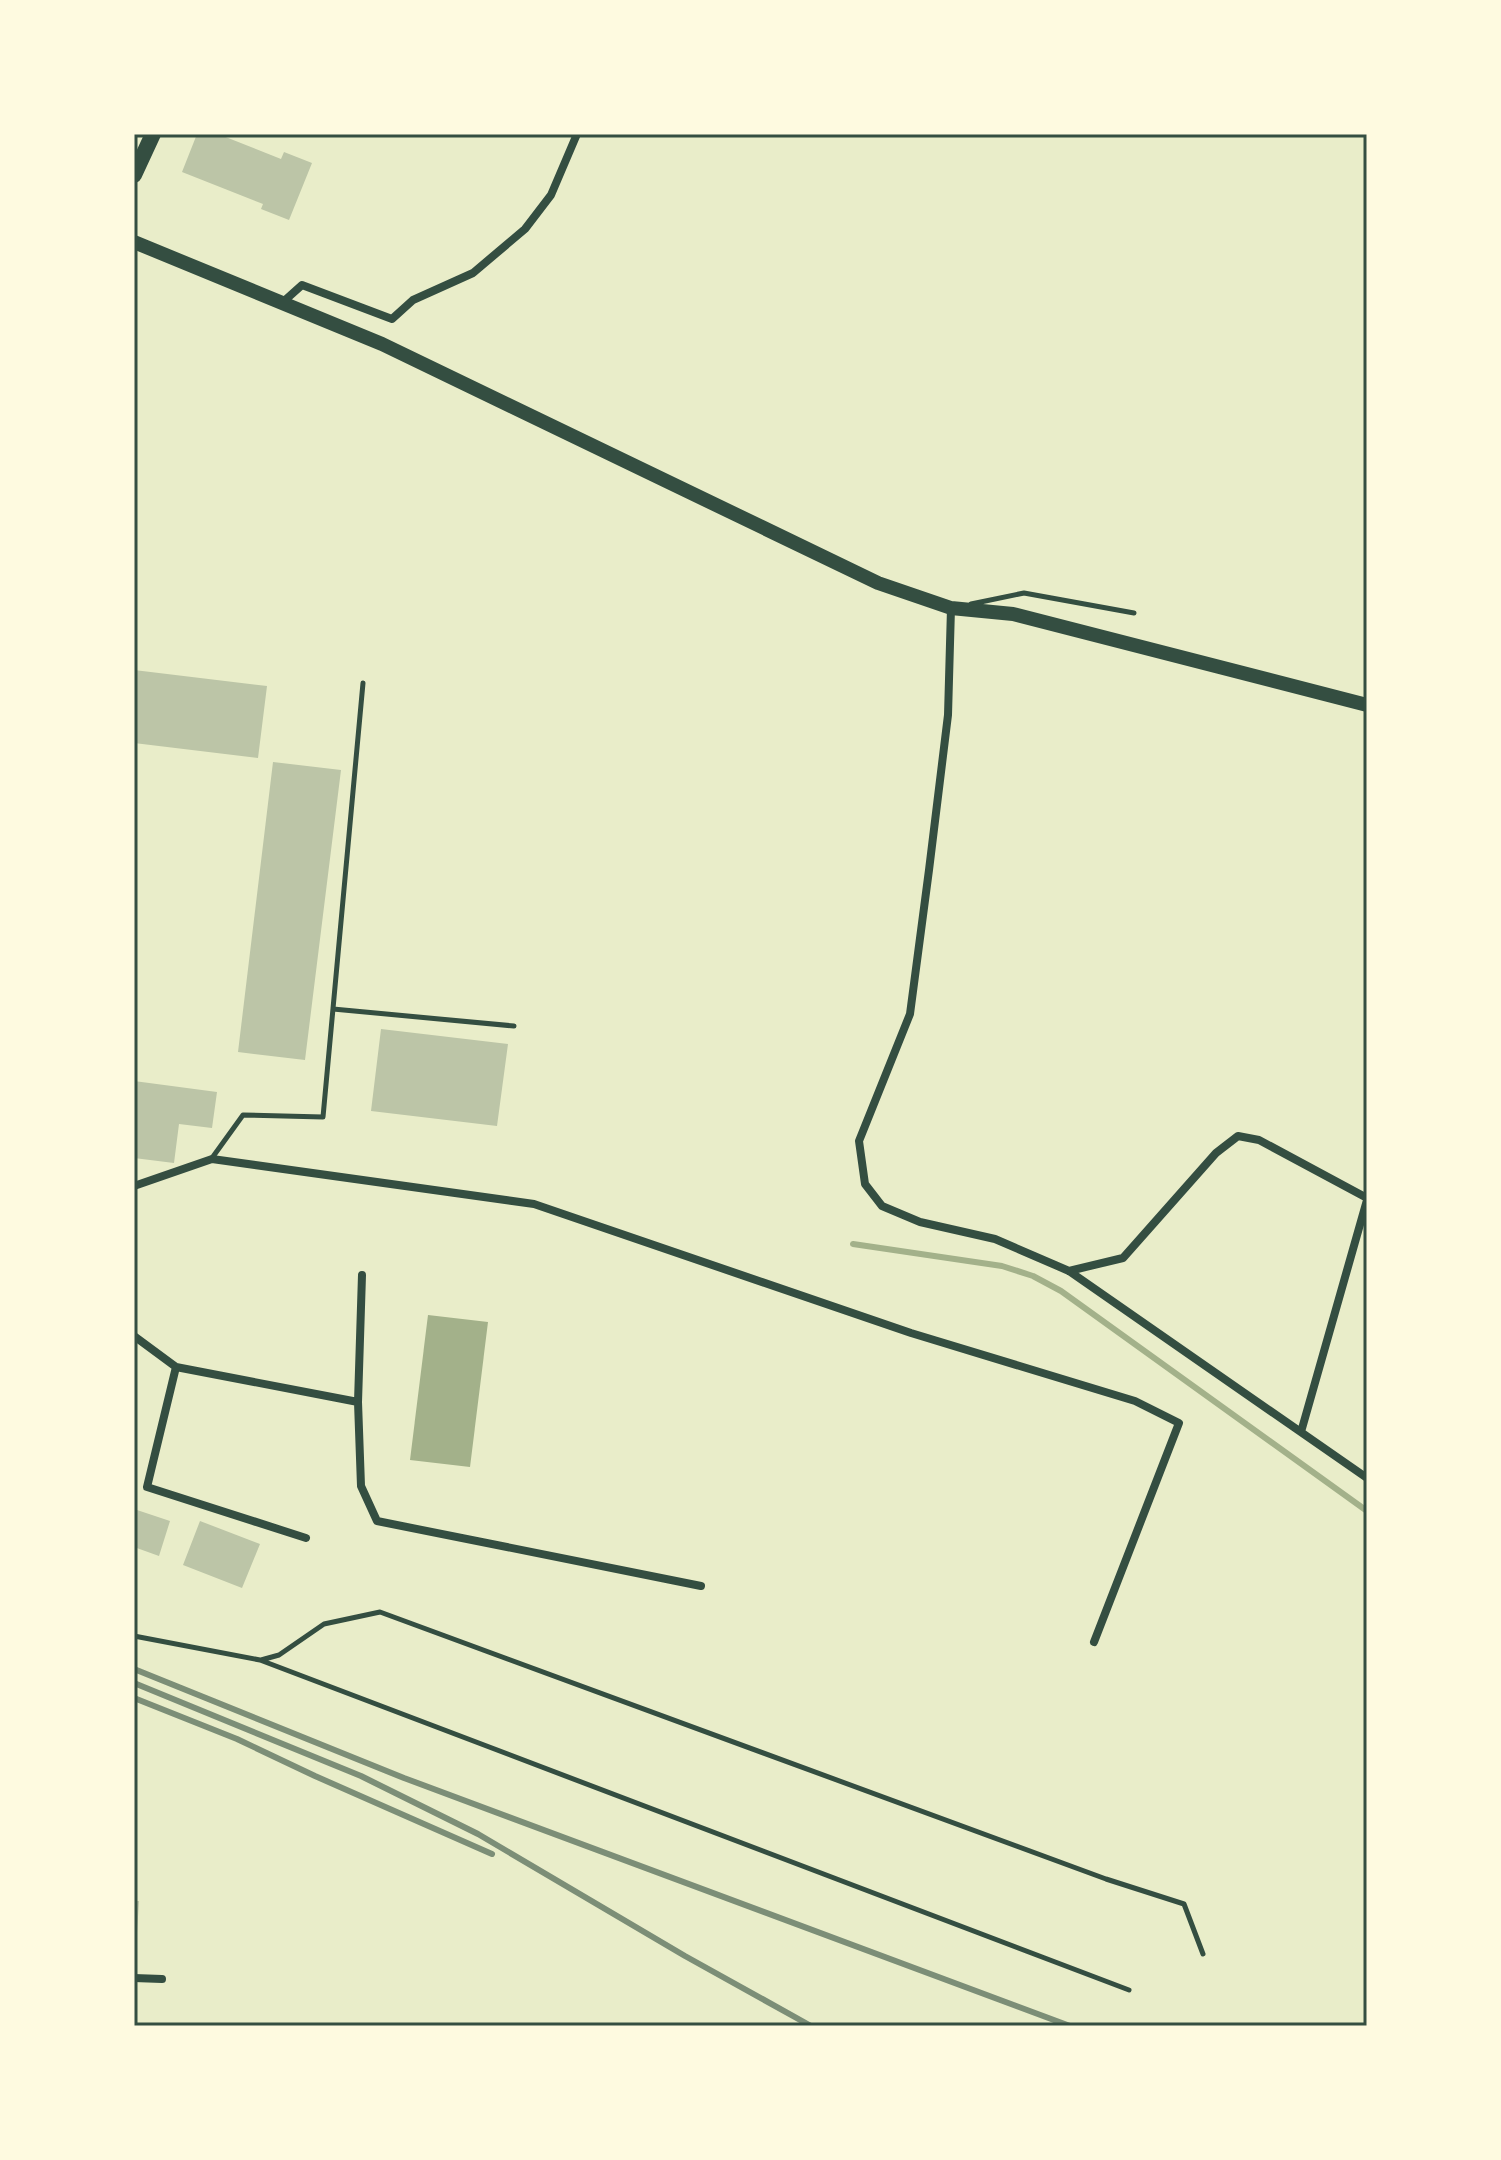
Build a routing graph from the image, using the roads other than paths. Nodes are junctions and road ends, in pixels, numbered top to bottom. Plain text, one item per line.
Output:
1 (153, 134) edge
2 (577, 134) edge
3 (134, 175) edge
4 (134, 242) edge
5 (283, 302) junction
6 (951, 608) junction
7 (1134, 613) dead end
8 (363, 683) dead end
9 (1367, 705) edge
10 (333, 1009) junction
11 (514, 1026) dead end
12 (212, 1159) junction
13 (134, 1186) edge
14 (1367, 1199) edge
15 (1069, 1271) junction
16 (362, 1275) dead end
17 (134, 1336) edge
18 (176, 1367) junction
19 (358, 1402) junction
20 (1301, 1432) junction
21 (1367, 1478) edge
22 (306, 1538) dead end
23 (701, 1586) dead end
24 (134, 1636) edge
25 (1094, 1642) dead end
26 (260, 1660) junction
27 (1203, 1954) dead end
28 (134, 1978) edge
29 (162, 1979) dead end
30 (1129, 1990) dead end

1 - 3 main road
2 - 5 street
4 - 5 street
5 - 6 street
6 - 7 lane
6 - 9 street
6 - 15 street
8 - 10 lane
10 - 11 lane
10 - 12 lane
12 - 13 street
12 - 25 street
14 - 15 street
14 - 20 street
15 - 20 street
16 - 19 street
17 - 18 street
18 - 19 street
18 - 22 street
19 - 23 street
20 - 21 street
24 - 26 lane
26 - 27 lane
26 - 30 lane
28 - 29 street

